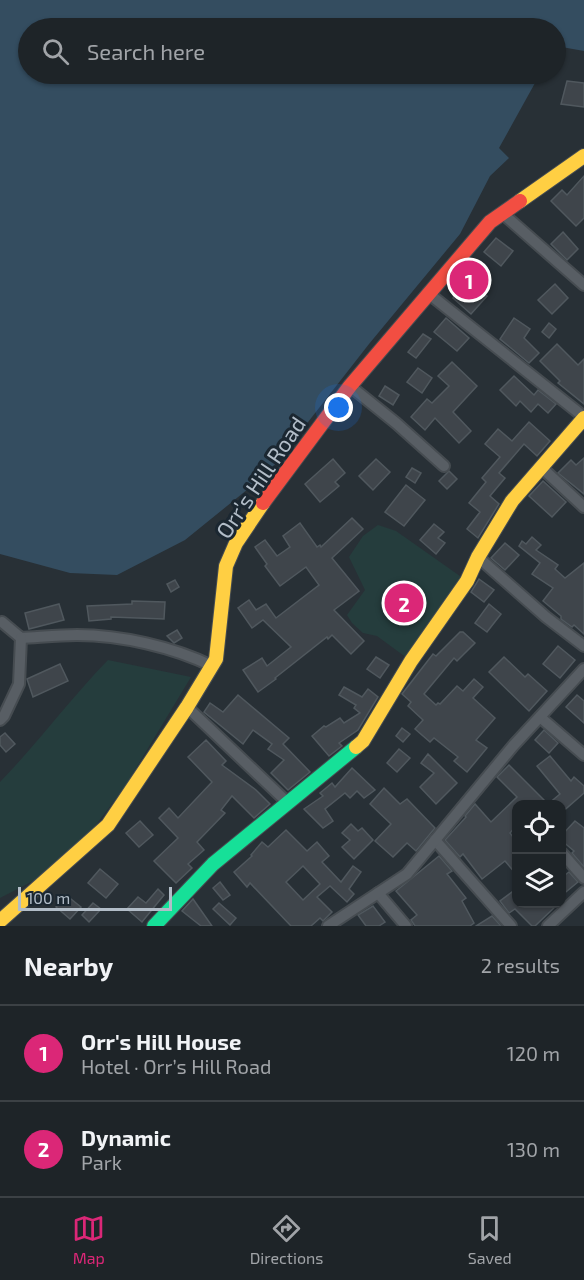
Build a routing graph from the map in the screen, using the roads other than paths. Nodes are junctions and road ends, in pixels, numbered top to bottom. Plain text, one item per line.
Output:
1 (584, 157) edge
2 (502, 213) junction
3 (584, 285) edge
4 (428, 293) junction
5 (350, 386) junction
6 (584, 418) edge
7 (444, 466) dead end
8 (541, 467) junction
9 (584, 507) edge
10 (478, 557) junction
11 (2, 622) dead end
12 (21, 638) junction
13 (584, 646) edge
14 (212, 666) junction
15 (584, 669) edge
16 (187, 707) junction
17 (540, 717) junction
18 (0, 720) edge
19 (584, 755) edge
20 (288, 803) junction
21 (435, 840) junction
22 (562, 854) edge
23 (584, 879) edge
24 (584, 892) edge
25 (378, 893) junction
26 (0, 921) edge
27 (6, 926) edge
28 (154, 926) edge
29 (328, 926) edge
30 (406, 926) edge
31 (511, 926) edge
32 (548, 926) edge

1 - 2 main road, Orr’s Hill Road
2 - 3 street
2 - 4 main road, Orr’s Hill Road
4 - 5 main road, Orr’s Hill Road
4 - 6 street
5 - 7 street
5 - 14 main road, Orr’s Hill Road
6 - 8 main road
8 - 9 street
8 - 10 main road
10 - 13 street
10 - 20 main road
11 - 12 street
12 - 14 street
12 - 18 street
14 - 16 main road, Orr’s Hill Road
15 - 17 street
16 - 20 street
16 - 26 main road, Orr’s Hill Road
17 - 19 street
17 - 21 street
20 - 28 main road
21 - 25 street
21 - 31 street
22 - 23 street
24 - 32 street
25 - 29 street
25 - 30 street
26 - 27 street

